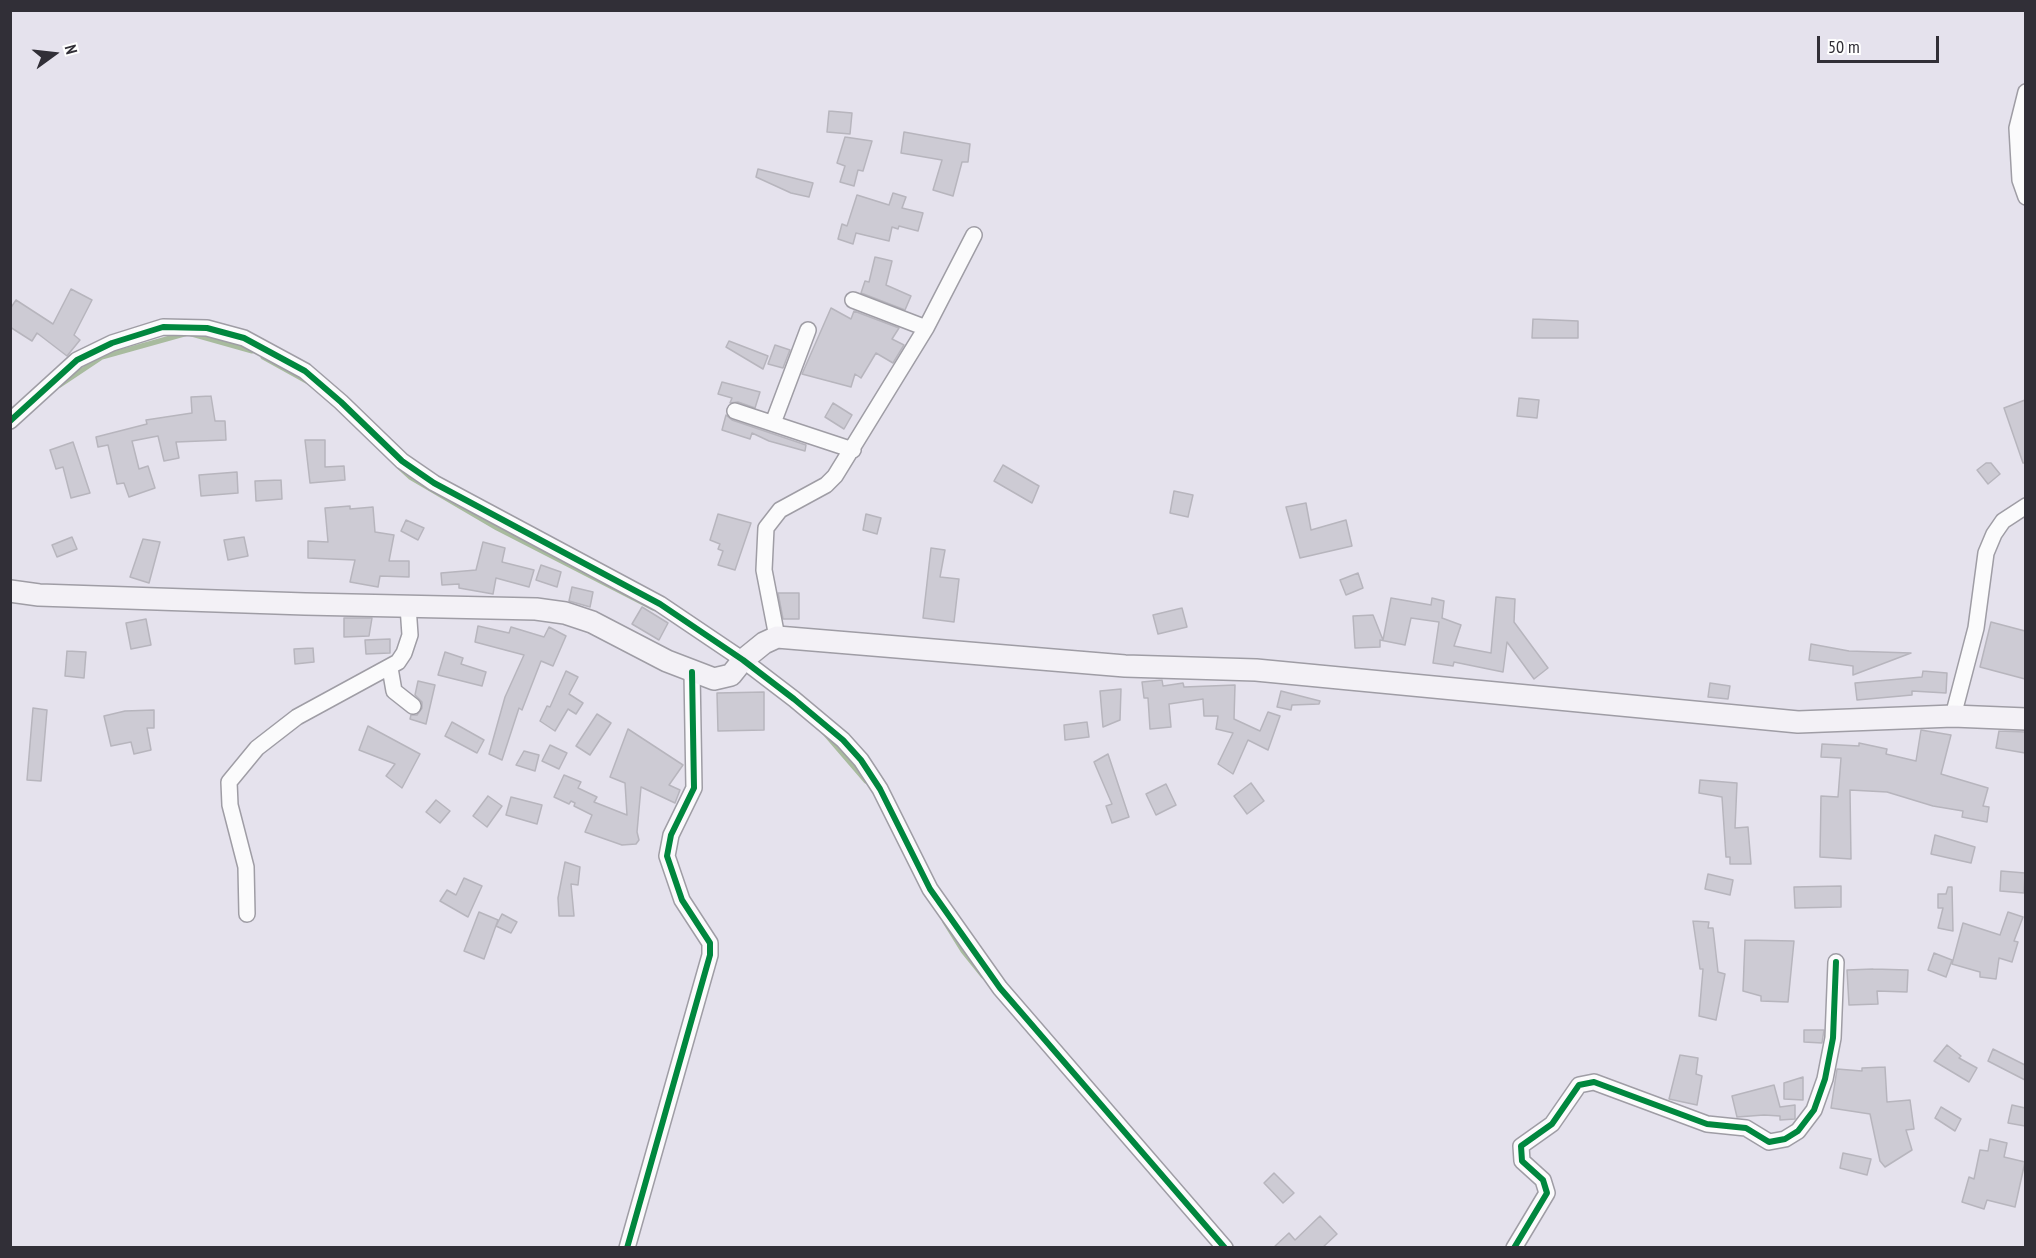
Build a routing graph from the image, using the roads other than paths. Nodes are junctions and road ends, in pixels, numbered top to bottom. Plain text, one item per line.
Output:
1 (2025, 92) edge
2 (2025, 197) edge
3 (974, 235) dead end
4 (853, 300) dead end
5 (926, 328) junction
6 (808, 330) dead end
7 (735, 411) dead end
8 (10, 422) edge
9 (773, 423) junction
10 (853, 450) junction
11 (2025, 506) edge
12 (10, 591) edge
13 (408, 606) junction
14 (777, 637) junction
15 (738, 666) junction
16 (390, 668) junction
17 (692, 672) junction
18 (413, 706) dead end
19 (1953, 716) junction
20 (2025, 719) edge
21 (247, 914) dead end
22 (1836, 962) dead end
23 (627, 1248) edge
24 (1225, 1248) edge
25 (1514, 1248) edge

1 - 2 street
3 - 5 street
4 - 5 street
5 - 10 street
6 - 9 street
7 - 9 street
8 - 15 street
9 - 10 street
10 - 14 street
11 - 19 street
12 - 13 main road
13 - 16 street
13 - 17 main road
14 - 15 main road
14 - 19 main road
15 - 17 main road
15 - 24 street
16 - 18 street
16 - 21 street
17 - 23 street
19 - 20 main road
22 - 25 street

